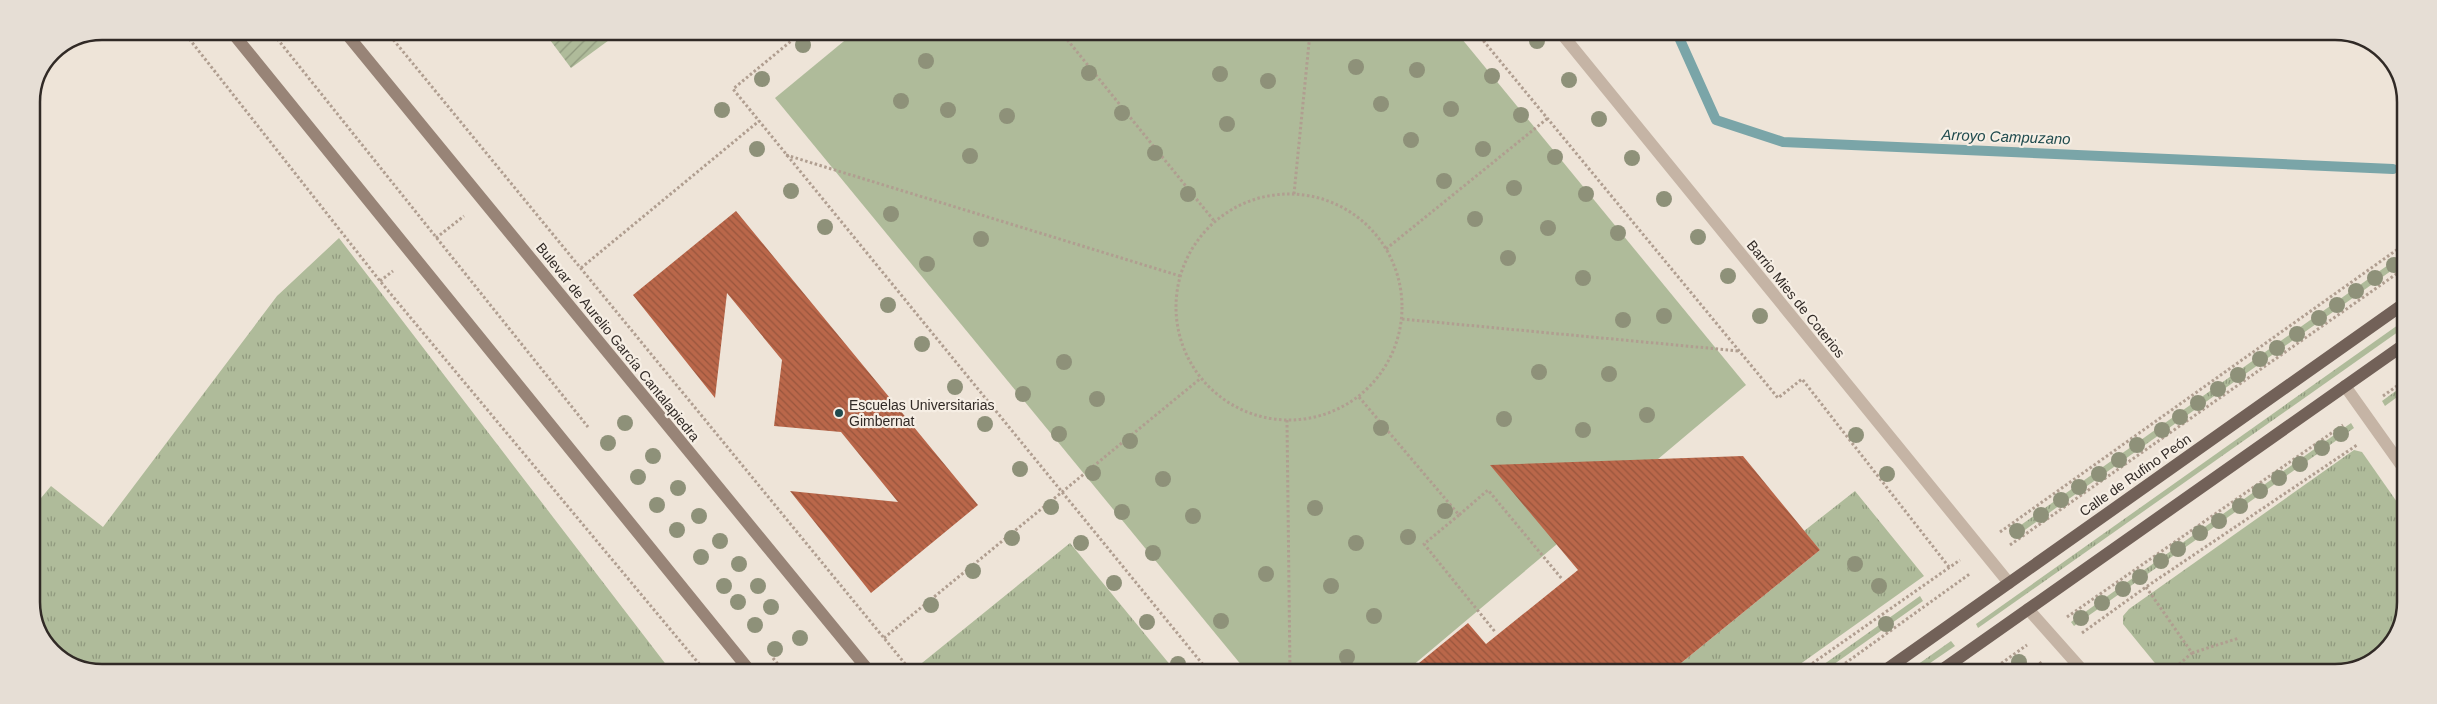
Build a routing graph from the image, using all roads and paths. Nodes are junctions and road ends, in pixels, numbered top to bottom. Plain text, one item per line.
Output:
1 (191, 40) edge
2 (238, 40) edge
3 (278, 40) edge
4 (351, 40) edge
5 (393, 40) edge
6 (792, 40) edge
7 (1067, 40) edge
8 (1309, 40) edge
9 (1483, 40) edge
10 (1567, 40) edge
11 (1548, 118) junction
12 (759, 121) junction
13 (786, 155) junction
14 (508, 182) junction
15 (1294, 194) junction
16 (482, 202) junction
17 (1215, 222) junction
18 (436, 238) junction
19 (1386, 249) junction
20 (2397, 250) edge
21 (413, 256) junction
22 (581, 268) junction
23 (2397, 274) edge
24 (1180, 276) junction
25 (380, 281) junction
26 (2397, 308) edge
27 (1402, 319) junction
28 (2397, 349) edge
29 (1740, 351) junction
30 (1200, 378) junction
31 (2345, 386) junction
32 (2397, 386) edge
33 (1358, 397) junction
34 (2380, 398) dead end
35 (2397, 416) edge
36 (1287, 420) junction
37 (2351, 420) dead end
38 (591, 431) dead end
39 (2377, 431) junction
40 (2397, 459) edge
41 (1061, 491) junction
42 (1459, 515) junction
43 (2010, 545) dead end
44 (1980, 546) junction
45 (1949, 567) junction
46 (1976, 570) dead end
47 (1562, 579) dead end
48 (2010, 582) junction
49 (2146, 587) junction
50 (2028, 609) junction
51 (2064, 619) dead end
52 (1496, 633) dead end
53 (884, 638) junction
54 (2238, 638) dead end
55 (2032, 642) dead end
56 (2063, 647) junction
57 (2192, 653) junction
58 (771, 656) dead end
59 (699, 664) edge
60 (744, 664) edge
61 (777, 664) edge
62 (863, 664) edge
63 (906, 664) edge
64 (1202, 664) edge
65 (1290, 664) edge
66 (1811, 664) edge
67 (1844, 664) edge
68 (1894, 664) edge
69 (1950, 664) edge
70 (2000, 664) edge
71 (2039, 664) edge
72 (2077, 664) edge
73 (2179, 664) edge

1 - 25 path
2 - 21 main road
3 - 18 path
4 - 16 main road, Bulevar de Aurelio García Cantalapiedra
5 - 14 path
6 - 12 path
7 - 17 path
8 - 15 path
9 - 11 path
10 - 44 street, Barrio Mies de Coterios
11 - 19 path
11 - 29 path
12 - 13 path
12 - 22 path
13 - 24 path
13 - 41 path
14 - 16 path
14 - 22 path
15 - 17 path
15 - 19 path
16 - 18 path
16 - 62 main road, Bulevar de Aurelio García Cantalapiedra
17 - 24 path
18 - 21 path
18 - 38 path
19 - 27 path
20 - 44 path
21 - 25 path
21 - 60 main road
22 - 53 path
23 - 43 path
24 - 30 path
25 - 59 path
26 - 48 main road, Calle de Rufino Peón
27 - 29 path
27 - 33 path
28 - 31 main road
29 - 45 path
30 - 36 path
30 - 41 path
31 - 39 street
31 - 50 main road
32 - 34 path
33 - 36 path
33 - 42 path
35 - 39 path
36 - 65 path
37 - 51 path
39 - 40 street
39 - 49 path
41 - 53 path
41 - 64 path
42 - 47 path
42 - 52 path
44 - 45 path
44 - 48 street, Barrio Mies de Coterios
45 - 66 path
46 - 67 path
48 - 68 main road, Calle de Rufino Peón
49 - 56 path
49 - 57 path
50 - 56 street
50 - 69 main road
53 - 63 path
54 - 57 path
55 - 70 path
56 - 71 path
56 - 72 street
57 - 73 path
58 - 61 path

